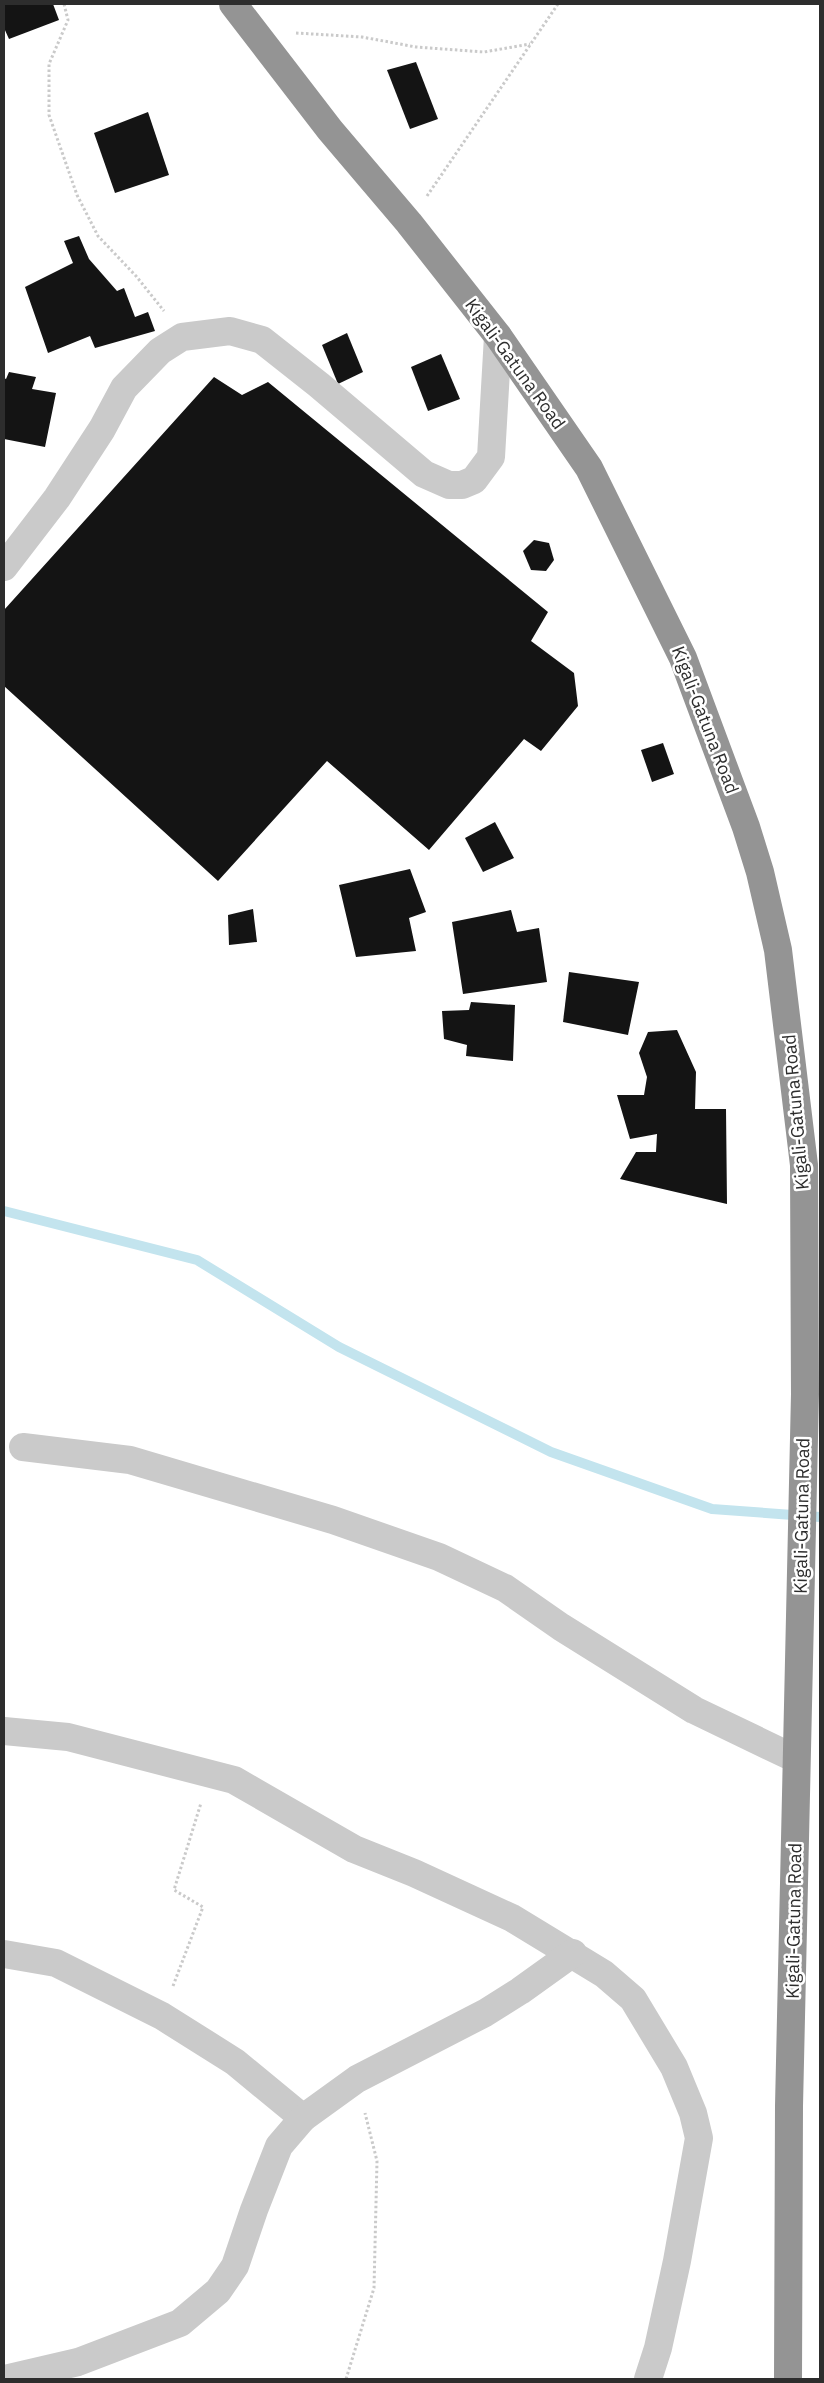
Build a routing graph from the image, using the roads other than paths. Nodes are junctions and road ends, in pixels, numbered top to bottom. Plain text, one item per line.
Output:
1 (233, 4) edge
2 (498, 336) junction
3 (4, 567) edge
4 (23, 1447) dead end
5 (4, 1731) edge
6 (796, 1759) junction
7 (573, 1953) junction
8 (4, 1954) edge
9 (303, 2118) junction
10 (6, 2379) edge
11 (648, 2379) edge
12 (788, 2379) edge

1 - 2 highway, Kigali-Gatuna Road
2 - 3 street
2 - 6 highway, Kigali-Gatuna Road
4 - 6 street
5 - 7 street
6 - 12 highway, Kigali-Gatuna Road
7 - 9 street
7 - 11 street
8 - 9 street
9 - 10 street

